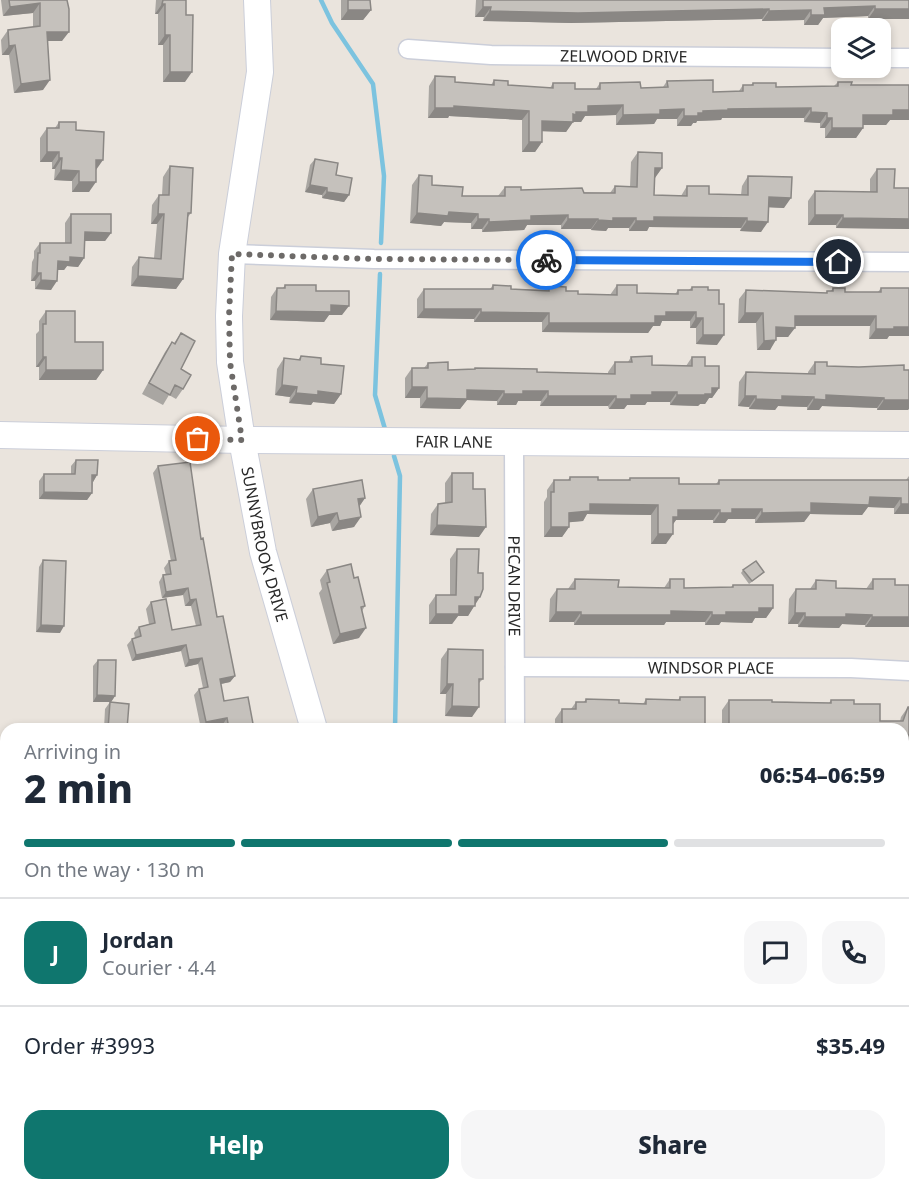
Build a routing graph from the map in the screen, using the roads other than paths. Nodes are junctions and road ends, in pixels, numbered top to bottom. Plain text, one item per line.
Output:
1 (257, 0) edge
2 (408, 50) dead end
3 (831, 58) edge
4 (891, 58) edge
5 (909, 58) edge
6 (232, 254) junction
7 (909, 262) edge
8 (0, 435) edge
9 (242, 440) junction
10 (514, 442) junction
11 (909, 445) edge
12 (515, 667) junction
13 (909, 672) edge
14 (312, 723) edge
15 (514, 723) edge

1 - 6 street, SUNNYBROOK DRIVE
2 - 3 street, ZELWOOD DRIVE
4 - 5 street
6 - 7 street
6 - 9 street, SUNNYBROOK DRIVE
8 - 9 street, FAIR LANE
9 - 10 street, FAIR LANE
9 - 14 street, SUNNYBROOK DRIVE
10 - 11 street, FAIR LANE
10 - 12 street, PECAN DRIVE
12 - 13 street, WINDSOR PLACE
12 - 15 street, PECAN DRIVE

